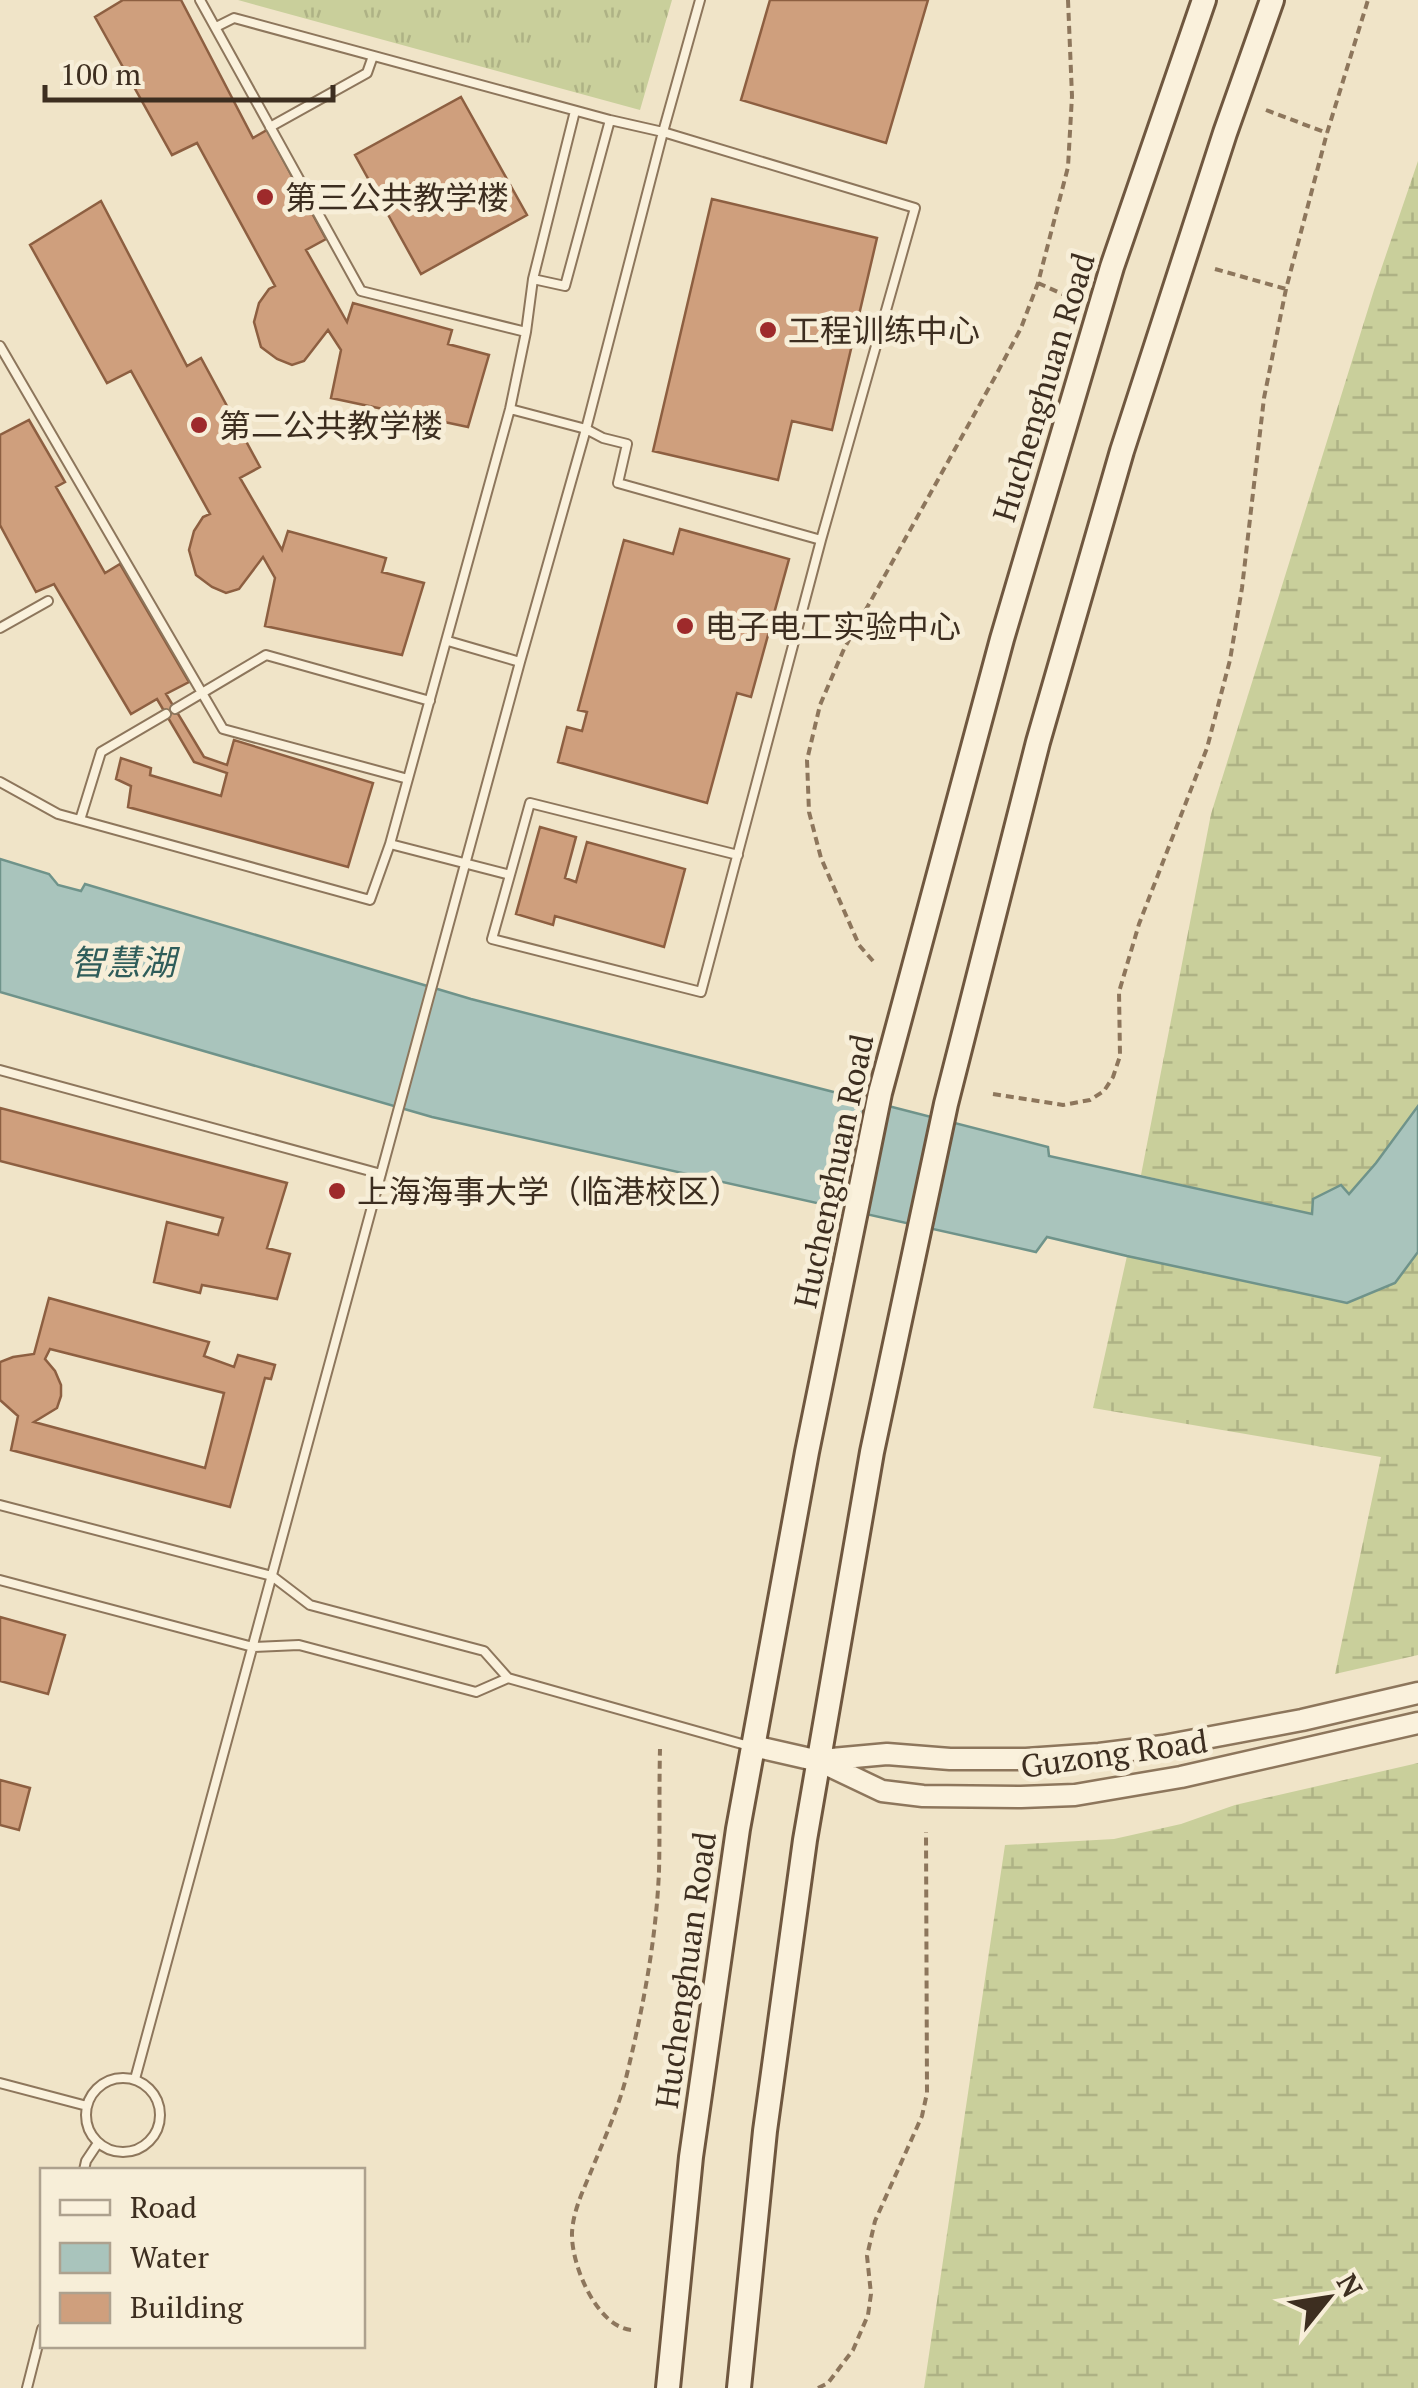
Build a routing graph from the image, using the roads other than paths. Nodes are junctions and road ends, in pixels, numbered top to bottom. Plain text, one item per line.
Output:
1 (200, 0) edge
2 (700, 0) edge
3 (1204, 0) edge
4 (1272, 0) edge
5 (216, 27) junction
6 (373, 56) junction
7 (575, 111) junction
8 (610, 120) junction
9 (270, 127) junction
10 (662, 132) junction
11 (533, 279) junction
12 (526, 332) junction
13 (0, 346) edge
14 (510, 409) junction
15 (586, 429) junction
16 (820, 540) junction
17 (48, 601) dead end
18 (0, 628) edge
19 (448, 641) junction
20 (520, 662) junction
21 (202, 694) junction
22 (430, 701) junction
23 (176, 709) dead end
24 (166, 714) dead end
25 (408, 779) junction
26 (0, 782) edge
27 (80, 820) junction
28 (390, 844) junction
29 (738, 855) junction
30 (467, 862) junction
31 (510, 874) junction
32 (0, 1070) edge
33 (381, 1174) junction
34 (0, 1505) edge
35 (272, 1576) junction
36 (0, 1580) edge
37 (253, 1648) junction
38 (508, 1678) junction
39 (1418, 1694) edge
40 (1418, 1723) edge
41 (752, 1746) junction
42 (820, 1761) junction
43 (134, 2079) junction
44 (0, 2083) edge
45 (88, 2106) junction
46 (98, 2143) junction
47 (84, 2168) edge
48 (40, 2337) edge
49 (27, 2388) edge
50 (668, 2388) edge
51 (739, 2388) edge

1 - 5 lane
2 - 10 lane
3 - 41 main road, Huchenghuan Road
4 - 42 main road
5 - 6 lane
5 - 9 lane
6 - 7 lane
6 - 9 lane
7 - 8 lane
7 - 11 lane
8 - 10 lane
8 - 11 lane
9 - 12 lane
10 - 15 lane
10 - 16 lane
11 - 12 lane
12 - 14 lane
13 - 21 lane
14 - 15 lane
14 - 19 lane
15 - 16 lane
15 - 20 lane
16 - 29 lane
17 - 18 lane
19 - 20 lane
19 - 22 lane
20 - 30 lane
21 - 22 lane
21 - 23 lane
21 - 25 lane
22 - 25 lane
24 - 27 lane
25 - 28 lane
26 - 27 lane
27 - 28 lane
28 - 30 lane
29 - 31 lane
29 - 31 lane
30 - 31 lane
30 - 33 lane
32 - 33 lane
33 - 35 lane
34 - 35 lane
35 - 37 lane
35 - 38 lane
36 - 37 lane
37 - 38 lane
37 - 43 lane
38 - 41 lane, Guzong Road
39 - 42 street, Guzong Road
40 - 42 street, Guzong Road
41 - 42 street, Guzong Road
41 - 50 main road, Huchenghuan Road
42 - 51 main road
43 - 45 lane
43 - 46 lane
44 - 45 lane
45 - 46 lane
46 - 47 lane
48 - 49 lane

